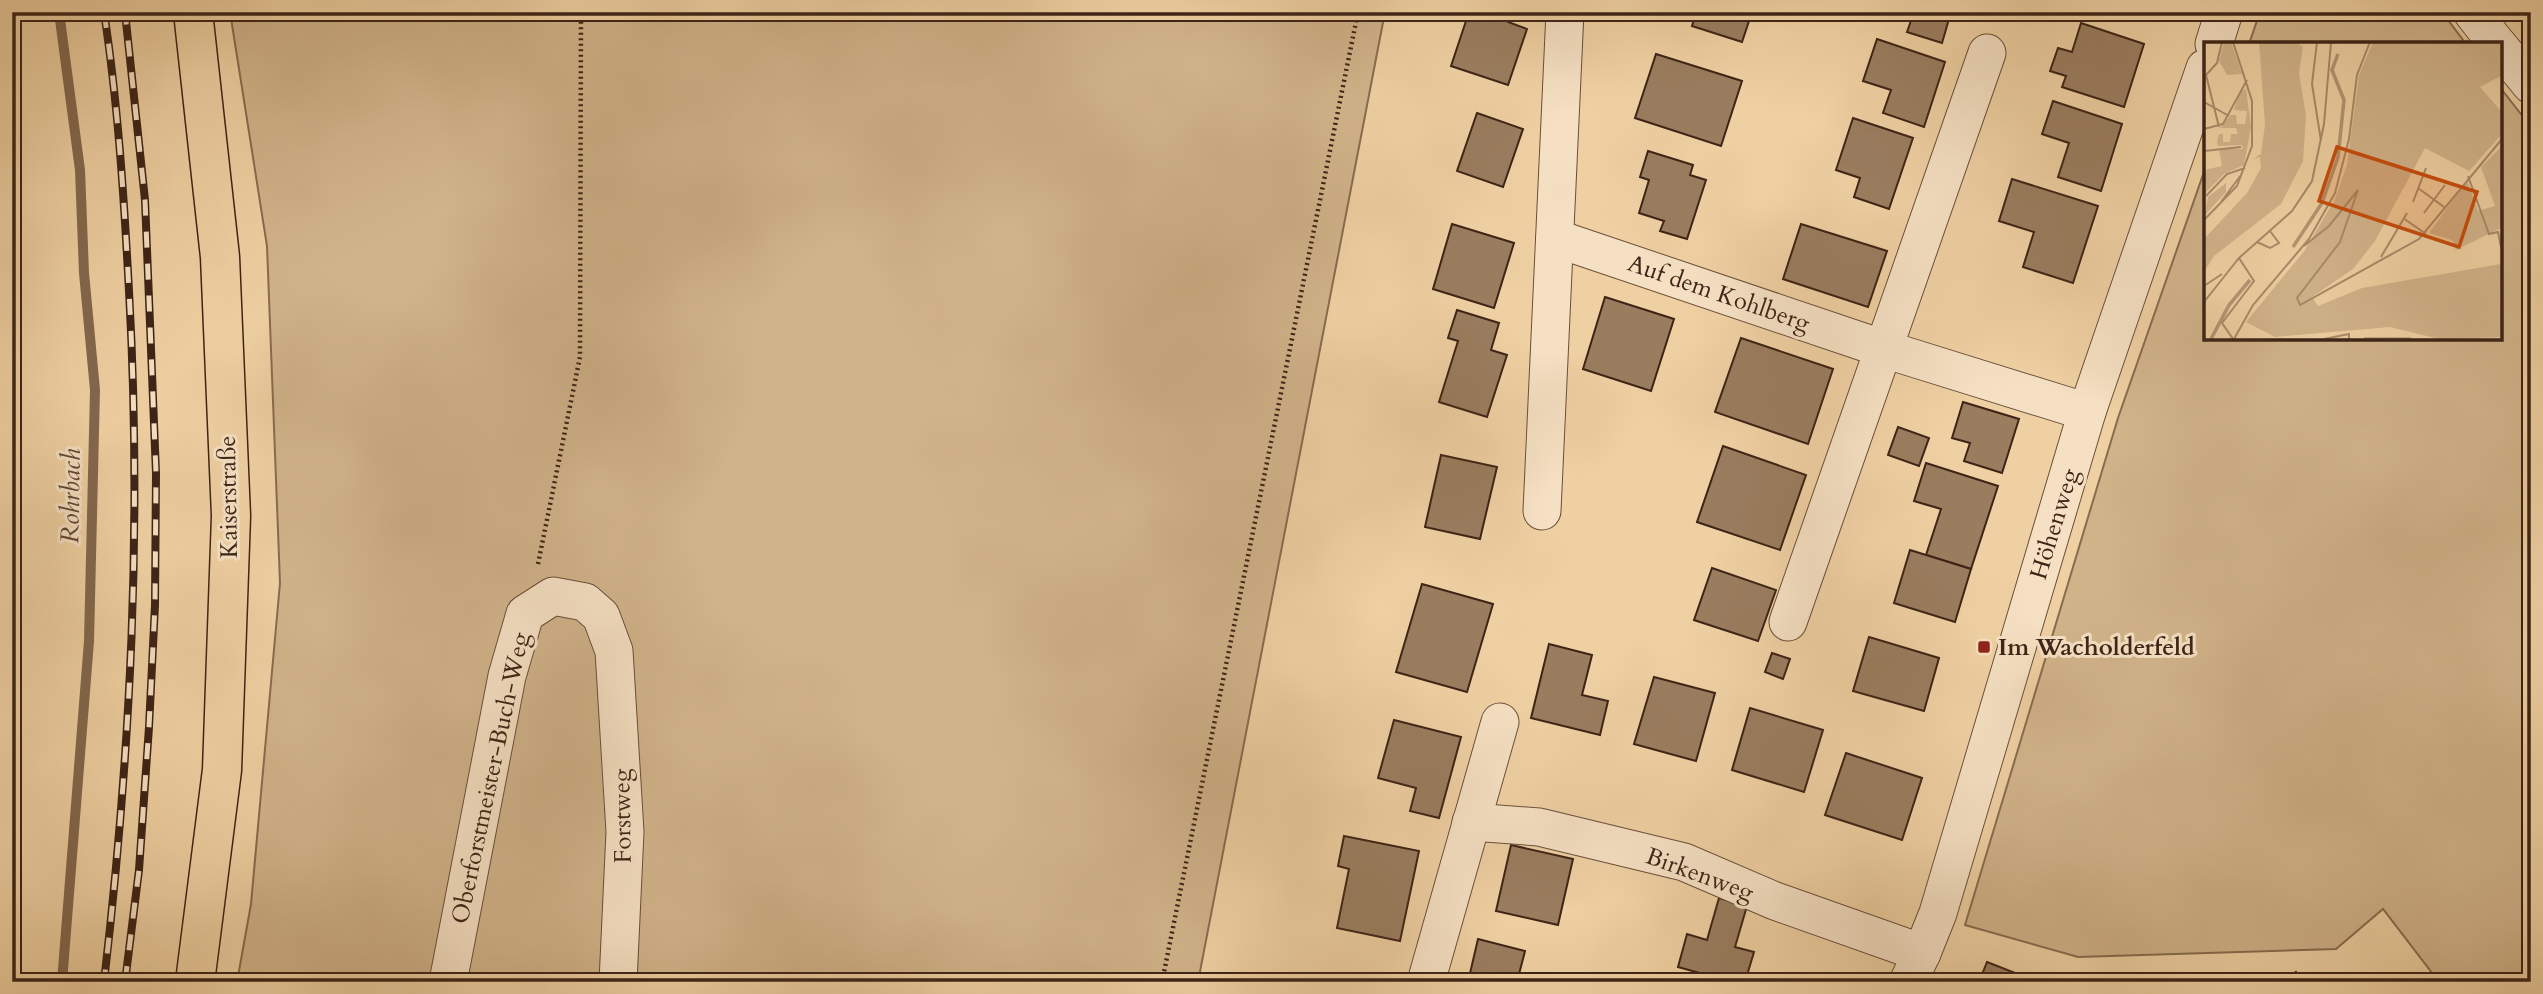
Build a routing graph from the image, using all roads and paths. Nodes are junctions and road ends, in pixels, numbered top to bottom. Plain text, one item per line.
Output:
1 (193, 12) edge
2 (581, 12) edge
3 (1358, 12) edge
4 (1565, 12) edge
5 (2224, 12) edge
6 (2472, 12) edge
7 (2215, 42) edge
8 (2496, 42) edge
9 (2501, 49) edge
10 (1987, 53) dead end
11 (2204, 71) edge
12 (2531, 85) edge
13 (1555, 237) junction
14 (1884, 349) junction
15 (2087, 412) junction
16 (1542, 511) dead end
17 (525, 614) junction
18 (1788, 622) dead end
19 (614, 651) joint
20 (1500, 722) dead end
21 (1471, 822) junction
22 (1915, 967) edge
23 (195, 982) edge
24 (448, 982) edge
25 (618, 982) edge
26 (1162, 982) edge
27 (1426, 982) edge

1 - 23 main road, Kaiserstraße
2 - 17 path
3 - 26 path
4 - 13 street
5 - 7 street
6 - 8 street
9 - 12 street
10 - 14 street
11 - 15 street, Höhenweg
13 - 14 street, Auf dem Kohlberg
13 - 16 street
14 - 15 street, Auf dem Kohlberg
14 - 18 street
15 - 22 street, Höhenweg
17 - 19 street, Oberforstmeister-Buch-Weg
17 - 24 street, Oberforstmeister-Buch-Weg
19 - 25 street, Forstweg
20 - 21 street
21 - 22 street, Birkenweg
21 - 27 street

